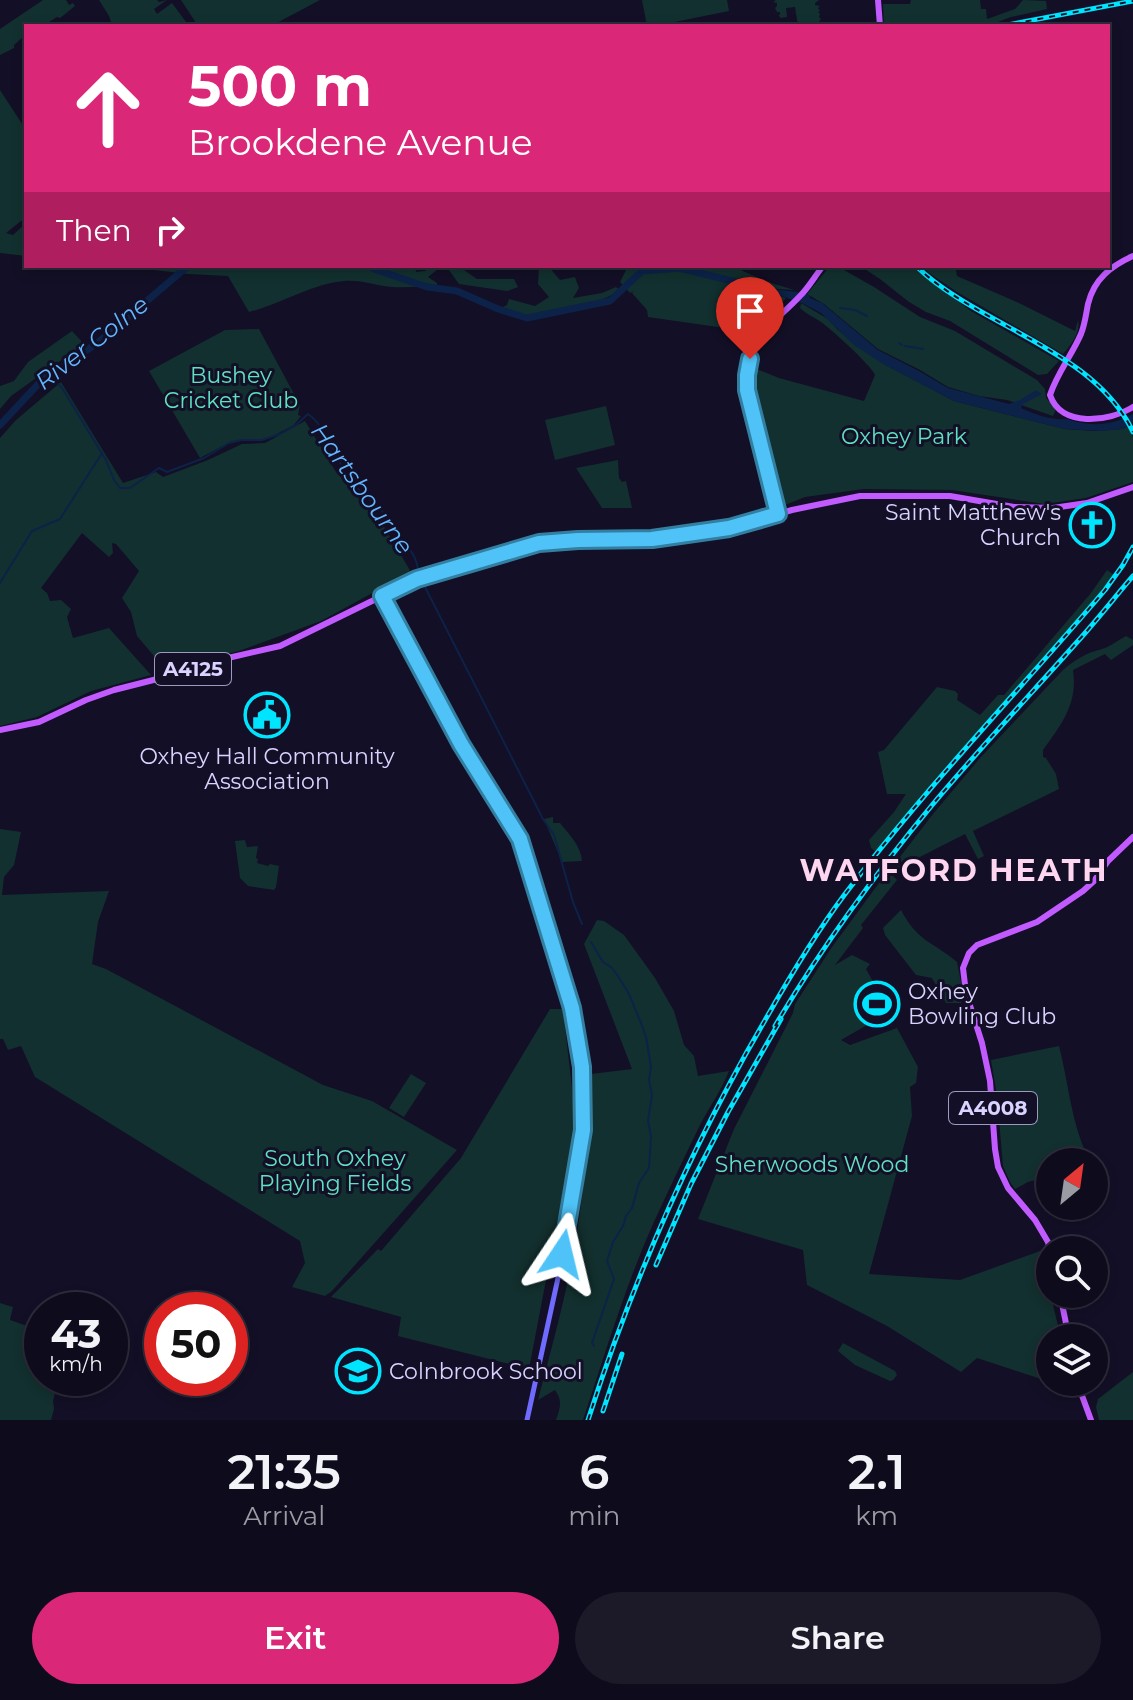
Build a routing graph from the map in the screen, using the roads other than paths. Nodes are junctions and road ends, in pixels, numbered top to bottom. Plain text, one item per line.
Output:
1 (878, 0) edge
2 (880, 24) edge
3 (1133, 256) edge
4 (820, 268) edge
5 (1133, 407) edge
6 (1133, 487) edge
7 (778, 514) junction
8 (382, 596) junction
9 (0, 730) edge
10 (1133, 837) edge
11 (1044, 1236) edge
12 (1082, 1396) edge
13 (527, 1420) edge
14 (1091, 1420) edge

1 - 2 main road
3 - 5 main road
4 - 7 main road
6 - 7 main road, A4125
7 - 8 main road, A4125
8 - 9 main road, A4125
8 - 13 main road
10 - 11 main road, A4008
12 - 14 main road

